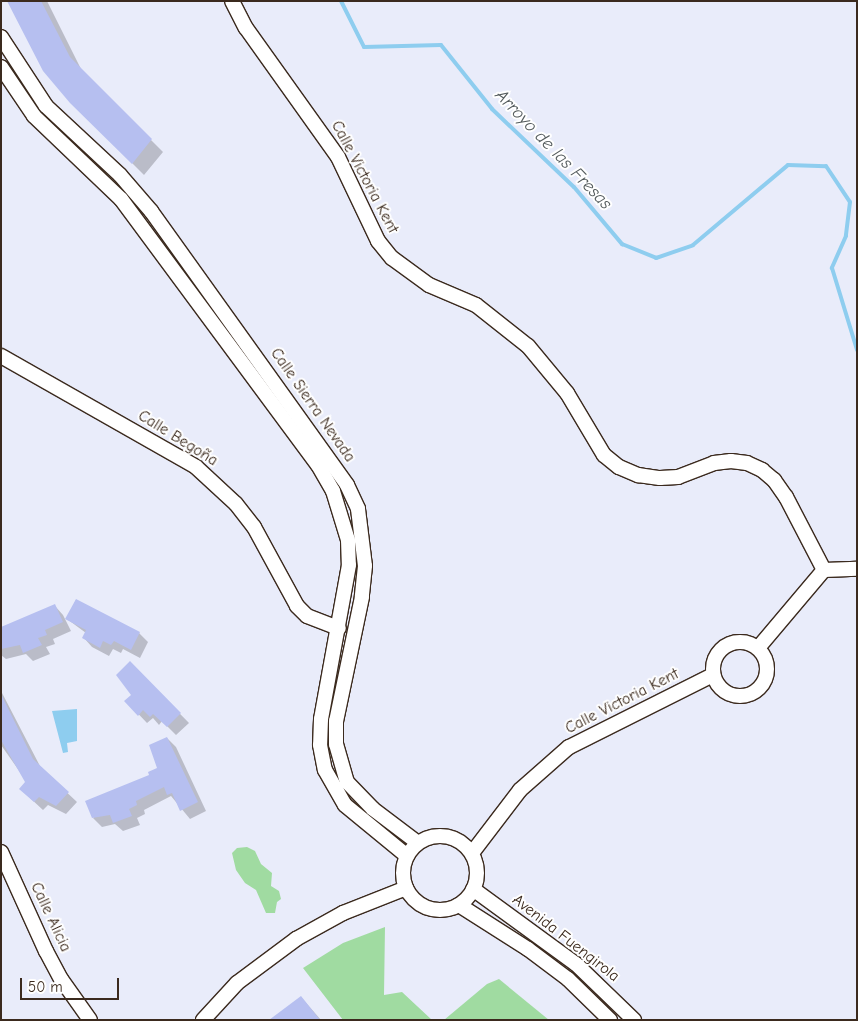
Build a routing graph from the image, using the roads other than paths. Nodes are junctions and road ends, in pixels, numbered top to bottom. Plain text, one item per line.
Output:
1 (232, 1) edge
2 (1, 37) edge
3 (1, 67) edge
4 (1, 356) edge
5 (857, 569) edge
6 (824, 570) junction
7 (339, 628) junction
8 (758, 648) junction
9 (713, 675) junction
10 (418, 843) junction
11 (1, 852) edge
12 (472, 853) junction
13 (407, 856) junction
14 (406, 888) junction
15 (473, 889) junction
16 (459, 905) junction
17 (90, 1020) edge
18 (203, 1020) edge
19 (610, 1020) edge
20 (634, 1020) edge

1 - 6 street, Calle Victoria Kent
2 - 10 street, Calle Sierra Nevada
3 - 7 street, Calle Sierra Nevada
4 - 7 street, Calle Begoña
5 - 6 street
6 - 8 street
7 - 13 street, Calle Sierra Nevada
8 - 9 street
8 - 9 street
9 - 12 street, Calle Victoria Kent
10 - 12 street
10 - 13 street
11 - 17 street, Calle Alicia
12 - 15 street
13 - 14 street
14 - 16 street
14 - 18 street
15 - 16 street
15 - 20 street, Avenida Fuengirola
16 - 19 street, Avenida Fuengirola

